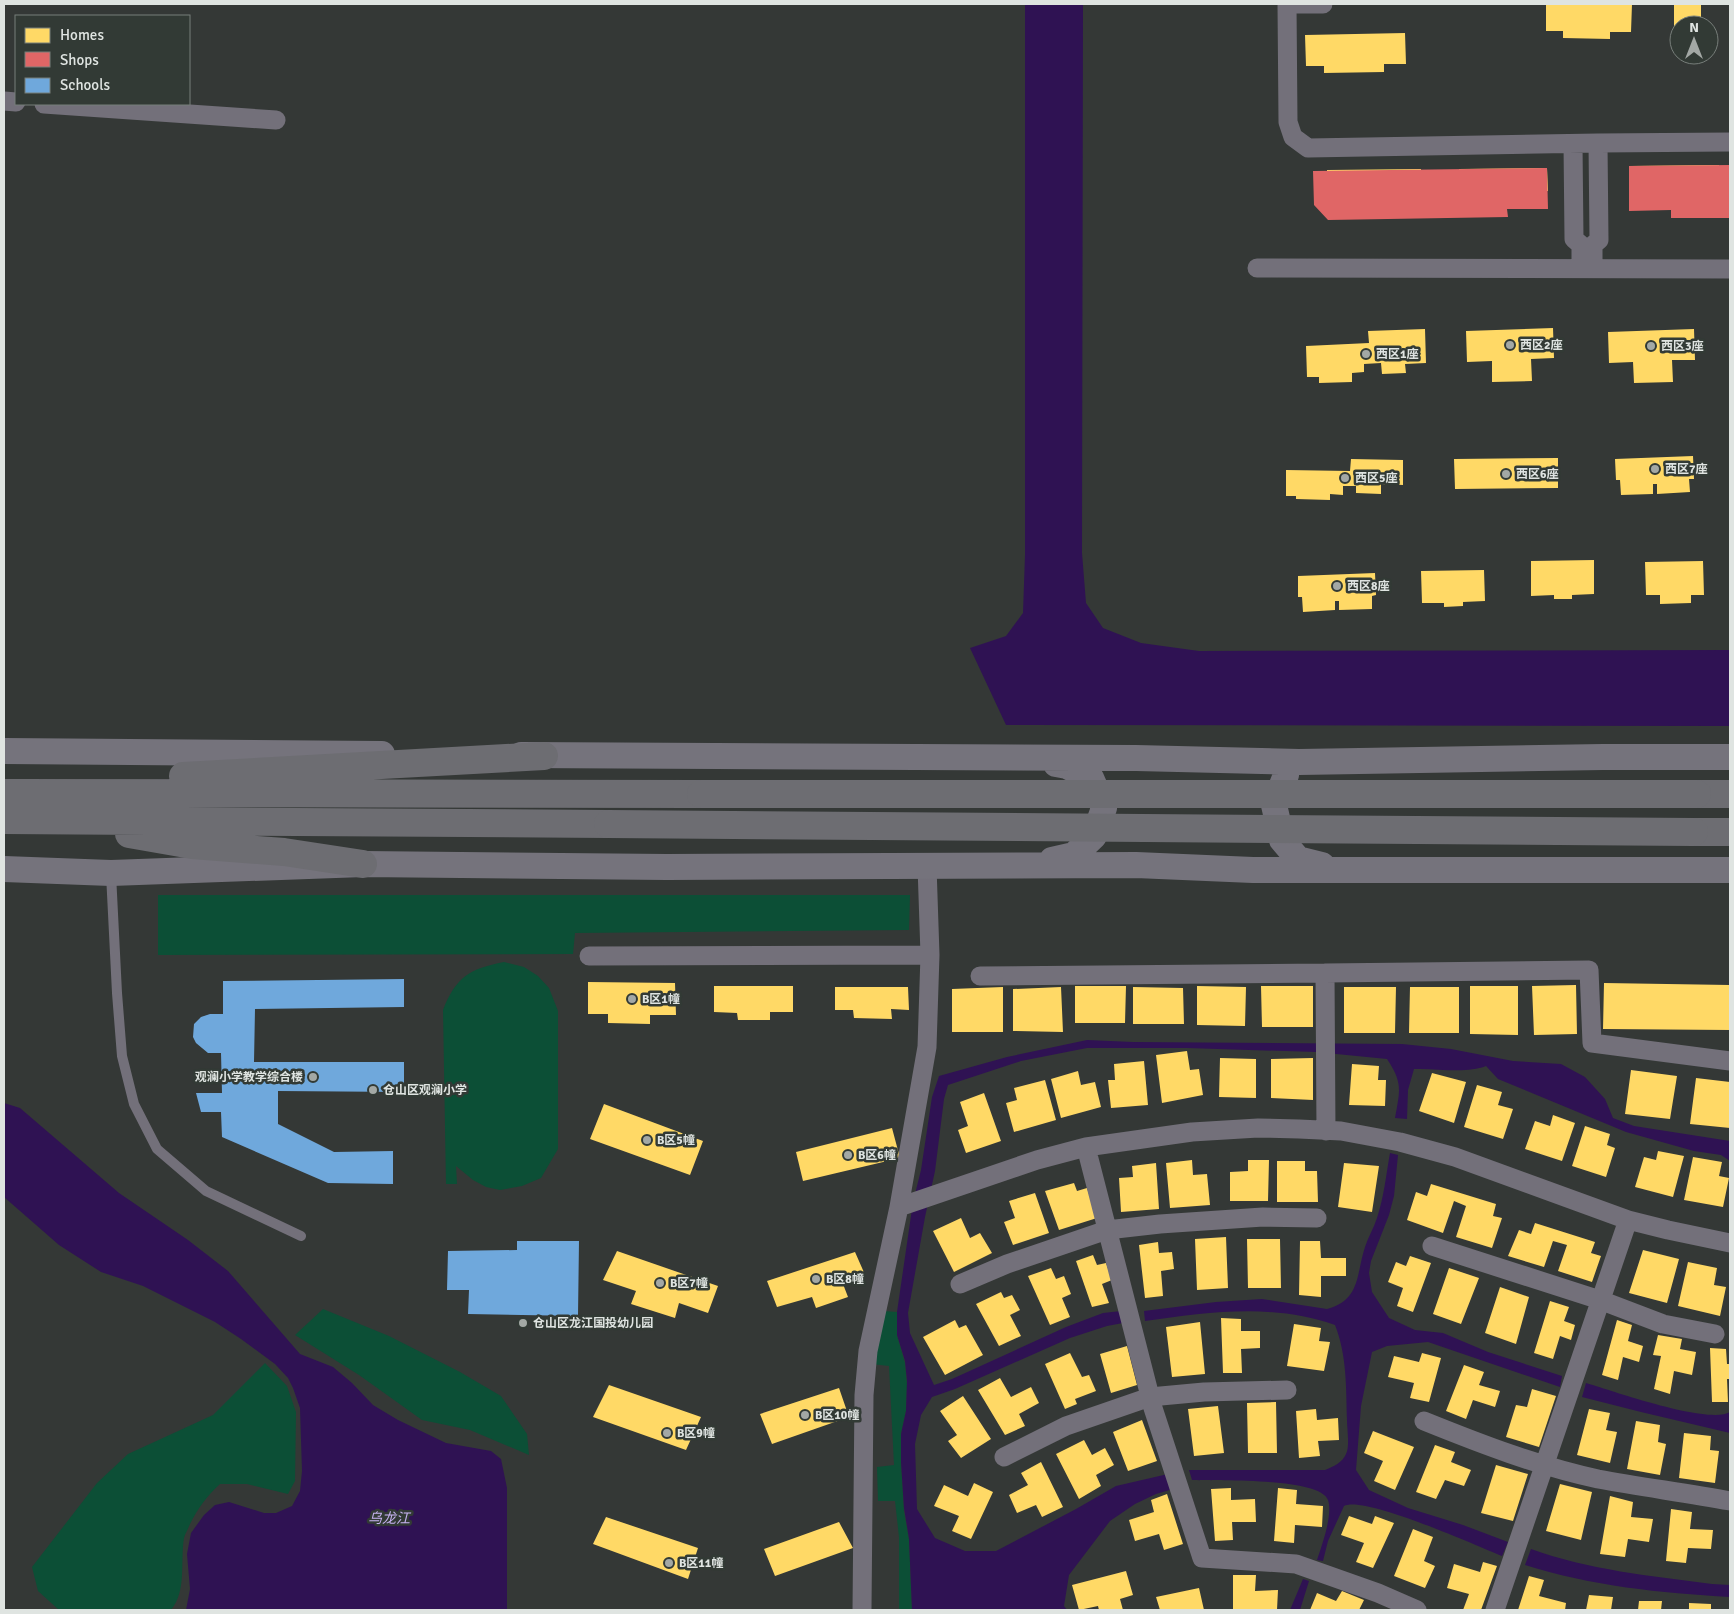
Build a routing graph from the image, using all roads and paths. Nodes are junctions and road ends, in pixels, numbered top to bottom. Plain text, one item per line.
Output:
1 (1288, 4) edge
2 (1323, 4) edge
3 (58, 105) edge
4 (276, 120) dead end
5 (1730, 142) edge
6 (1598, 143) junction
7 (1573, 144) junction
8 (1258, 268) dead end
9 (1587, 268) junction
10 (1730, 269) edge
11 (4, 751) edge
12 (544, 756) junction
13 (1730, 757) edge
14 (1025, 758) junction
15 (1299, 762) junction
16 (4, 784) edge
17 (4, 793) edge
18 (1730, 794) edge
19 (4, 820) edge
20 (54, 820) junction
21 (1730, 832) edge
22 (363, 864) junction
23 (1027, 865) junction
24 (927, 866) junction
25 (1337, 868) junction
26 (4, 869) edge
27 (1730, 870) edge
28 (111, 873) junction
29 (930, 954) junction
30 (589, 956) dead end
31 (1325, 973) junction
32 (980, 976) dead end
33 (1730, 1061) edge
34 (1326, 1130) junction
35 (1086, 1147) junction
36 (914, 1201) junction
37 (1317, 1218) dead end
38 (1628, 1220) junction
39 (1107, 1230) junction
40 (301, 1236) dead end
41 (1730, 1243) edge
42 (1432, 1246) dead end
43 (960, 1284) dead end
44 (1600, 1300) junction
45 (1715, 1334) dead end
46 (1287, 1390) dead end
47 (1150, 1397) junction
48 (1424, 1421) dead end
49 (1004, 1457) dead end
50 (1544, 1465) junction
51 (1730, 1502) edge
52 (862, 1610) edge
53 (1417, 1610) edge
54 (1495, 1610) edge

1 - 2 street
1 - 7 street
3 - 4 street
5 - 6 street
6 - 7 street
6 - 9 street
7 - 9 street
8 - 9 street
9 - 10 street
11 - 12 main road
12 - 14 main road
12 - 16 highway
13 - 15 main road
14 - 15 main road
14 - 23 main road
15 - 25 main road
17 - 18 highway, bridge
19 - 20 highway
20 - 21 highway, bridge
20 - 22 highway
22 - 24 main road
22 - 28 main road
23 - 24 main road
23 - 25 main road
24 - 29 street
25 - 27 main road
26 - 28 main road
28 - 40 lane
29 - 30 street
29 - 36 street
31 - 32 street
31 - 33 street
31 - 34 street
34 - 35 street
34 - 38 street
35 - 36 street
35 - 39 street
36 - 52 street
37 - 39 street
38 - 41 street
38 - 44 street
39 - 43 street
39 - 47 street
42 - 44 street
44 - 45 street
44 - 50 street
46 - 47 street
47 - 49 street
47 - 53 street
48 - 50 street
50 - 51 street
50 - 54 street

